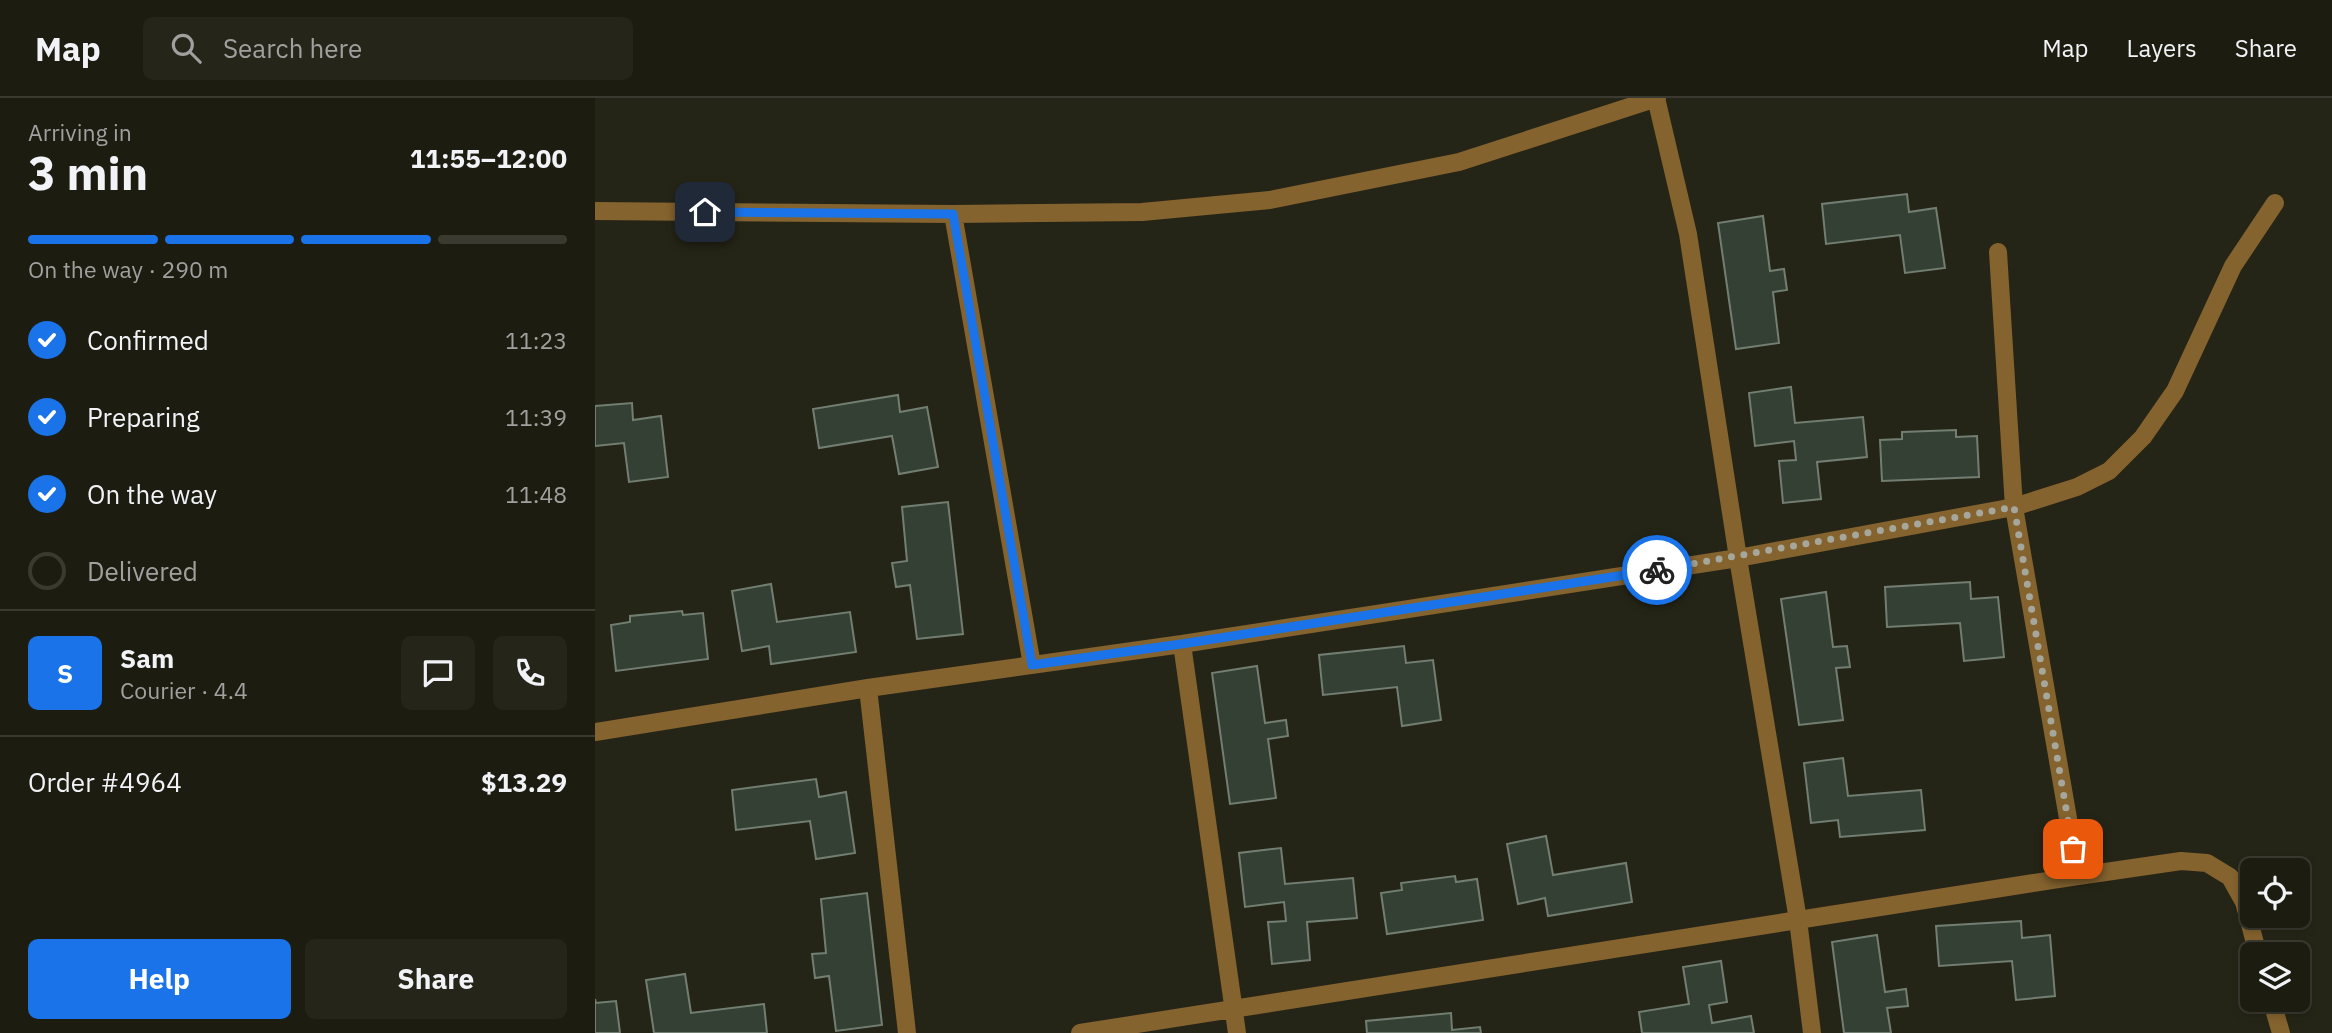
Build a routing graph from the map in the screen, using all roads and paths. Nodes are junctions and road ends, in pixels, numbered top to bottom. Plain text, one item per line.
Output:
1 (1656, 98) edge
2 (2275, 203) dead end
3 (595, 211) edge
4 (953, 214) junction
5 (1998, 252) dead end
6 (2014, 507) junction
7 (1738, 558) junction
8 (1181, 644) junction
9 (1032, 665) junction
10 (868, 688) junction
11 (595, 732) edge
12 (2078, 876) junction
13 (1798, 920) junction
14 (2255, 942) edge
15 (1234, 1009) junction
16 (2275, 1012) edge
17 (907, 1033) edge
18 (1080, 1033) edge
19 (1237, 1033) edge
20 (1812, 1033) edge
21 (2281, 1033) edge

1 - 4 street
1 - 7 street
2 - 6 street
3 - 4 street
4 - 9 street
5 - 6 street
6 - 7 street
6 - 12 street
7 - 8 street
7 - 13 street
8 - 9 street
8 - 15 street
9 - 10 street
10 - 11 street
10 - 17 street
12 - 13 street
12 - 14 street
13 - 15 street
13 - 20 street
15 - 18 street
15 - 19 street
16 - 21 street

